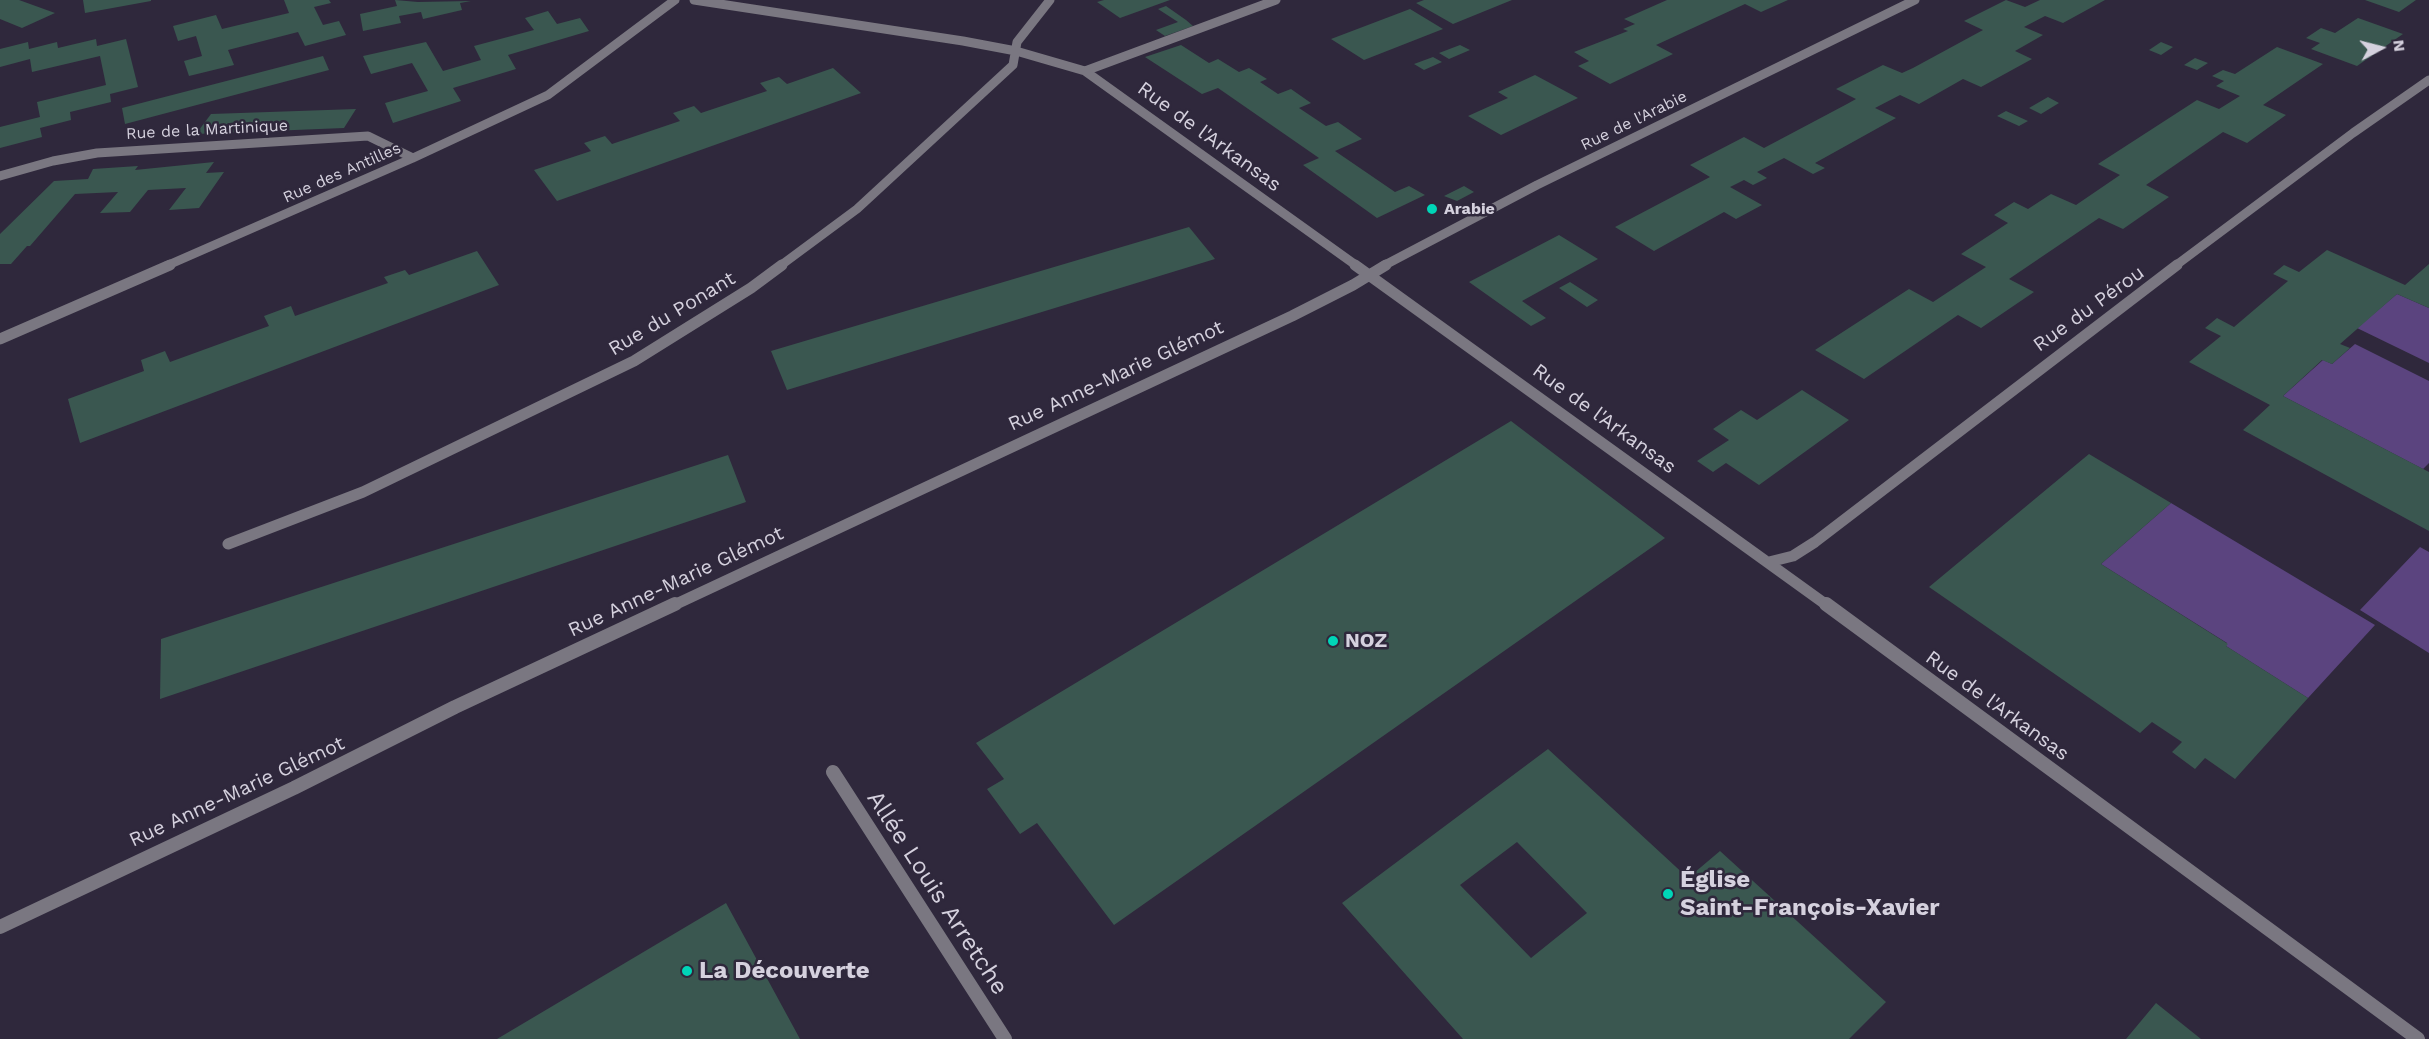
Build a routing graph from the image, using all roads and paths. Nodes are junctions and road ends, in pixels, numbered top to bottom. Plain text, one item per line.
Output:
1 (675, 0) edge
2 (694, 0) edge
3 (1050, 0) edge
4 (1276, 0) edge
5 (1915, 0) edge
6 (1016, 51) junction
7 (1085, 71) junction
8 (2429, 80) edge
9 (413, 158) junction
10 (0, 176) edge
11 (1369, 275) junction
12 (0, 339) edge
13 (228, 544) dead end
14 (1769, 562) junction
15 (832, 772) dead end
16 (0, 927) edge
17 (1005, 1039) edge
18 (2418, 1039) edge

1 - 9 street, Rue des Antilles
2 - 6 street, Rue de l'Arkansas
3 - 6 street, Rue du Ponant
4 - 7 street
5 - 11 street, Rue de l'Arabie
6 - 7 street, Rue de l'Arkansas
6 - 13 street, Rue du Ponant
7 - 11 street, Rue de l'Arkansas
8 - 14 street, Rue du Pérou
9 - 10 street, Rue de la Martinique
9 - 12 street, Rue des Antilles
11 - 14 street, Rue de l'Arkansas
11 - 16 street, Rue Anne-Marie Glémot
14 - 18 street, Rue de l'Arkansas
15 - 17 street, Allée Louis Arretche

